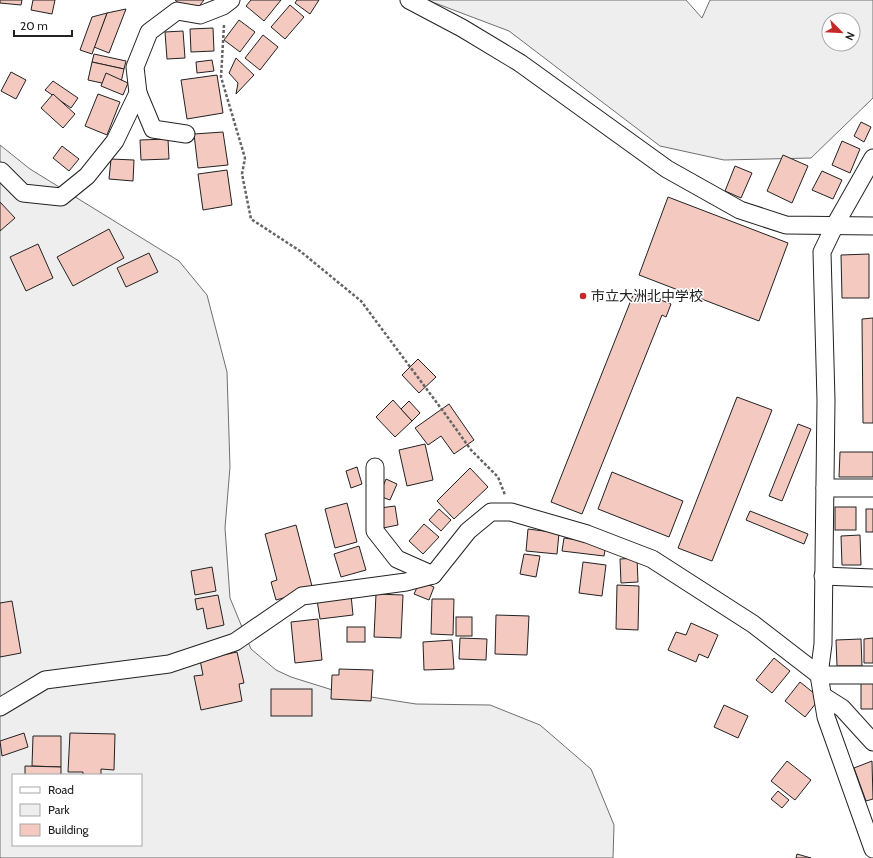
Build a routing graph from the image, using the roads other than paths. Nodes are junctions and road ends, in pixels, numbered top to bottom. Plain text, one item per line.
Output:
1 (409, 0) edge
2 (227, 3) edge
3 (138, 93) junction
4 (186, 134) dead end
5 (873, 158) edge
6 (1, 171) dead end
7 (835, 226) junction
8 (873, 226) edge
9 (374, 467) dead end
10 (825, 488) junction
11 (873, 488) edge
12 (433, 575) junction
13 (823, 576) junction
14 (873, 578) edge
15 (819, 675) junction
16 (873, 675) edge
17 (823, 696) junction
18 (0, 707) edge
19 (873, 742) edge
20 (873, 849) edge

1 - 7 street
2 - 3 street
3 - 4 street
3 - 6 street
5 - 7 street
7 - 8 street
7 - 10 street
9 - 12 street
10 - 11 street
10 - 13 street
12 - 15 street
12 - 18 street
13 - 14 street
13 - 15 street
15 - 16 street
15 - 17 street
17 - 19 street
17 - 20 street

